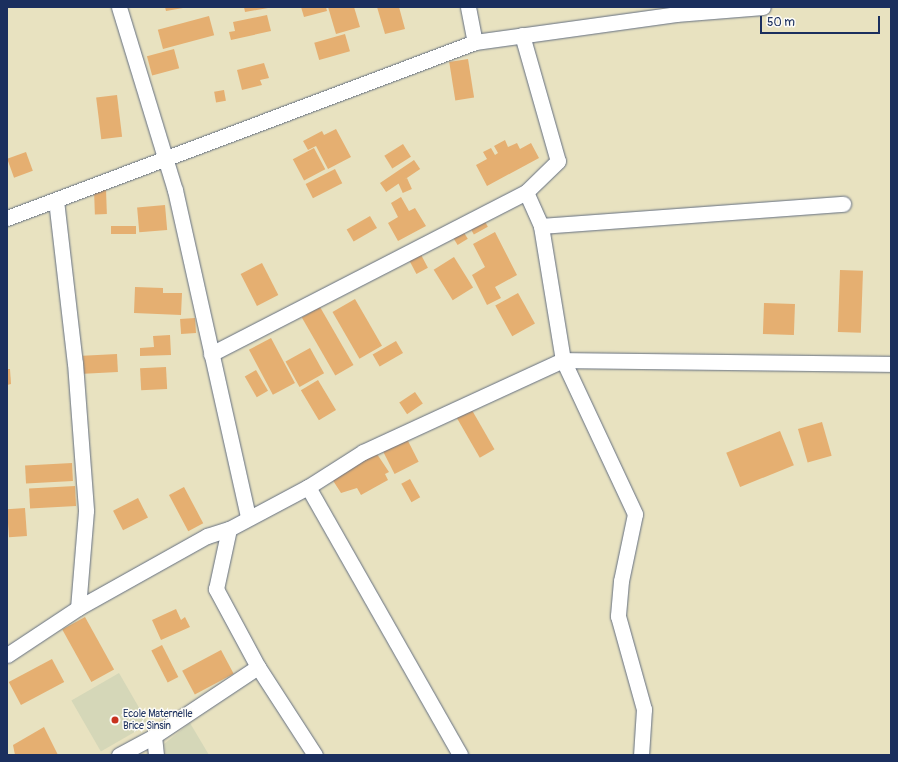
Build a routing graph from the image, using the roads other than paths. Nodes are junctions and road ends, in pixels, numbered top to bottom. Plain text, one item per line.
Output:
1 (119, 7) edge
2 (468, 7) edge
3 (763, 7) edge
4 (522, 35) junction
5 (475, 42) junction
6 (166, 158) junction
7 (526, 192) junction
8 (56, 200) junction
9 (843, 204) dead end
10 (7, 218) edge
11 (541, 226) junction
12 (211, 354) junction
13 (563, 360) junction
14 (891, 364) edge
15 (308, 487) junction
16 (248, 516) junction
17 (229, 529) junction
18 (78, 608) junction
19 (7, 655) edge
20 (258, 667) junction
21 (154, 736) junction
22 (119, 755) edge
23 (156, 755) edge
24 (315, 755) edge
25 (460, 755) edge
26 (641, 755) edge

1 - 6 street
2 - 5 street
3 - 4 street
4 - 5 street
4 - 7 street
5 - 6 street
6 - 8 street
6 - 12 street
7 - 11 street
7 - 12 street
8 - 10 street
8 - 18 street
9 - 11 street
11 - 13 street
12 - 16 street
13 - 14 street
13 - 15 street
13 - 26 street
15 - 16 street
15 - 25 street
16 - 17 street
17 - 18 street
17 - 20 street
18 - 19 street
20 - 21 street
20 - 24 street
21 - 22 street
21 - 23 street

